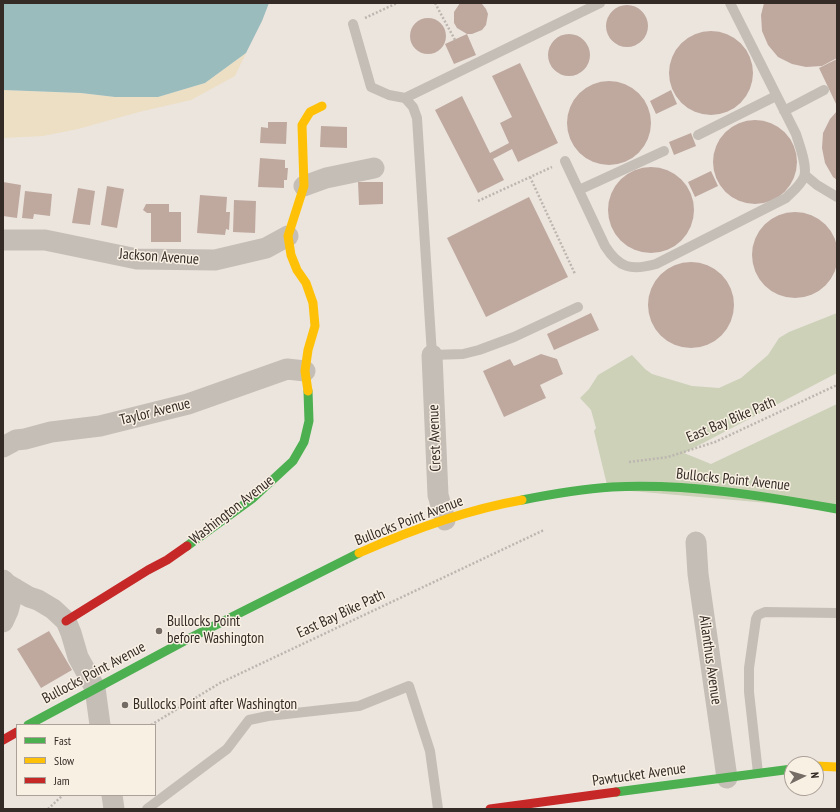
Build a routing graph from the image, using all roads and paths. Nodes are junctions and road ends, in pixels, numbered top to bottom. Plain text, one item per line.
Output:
1 (397, 3) edge
2 (436, 3) edge
3 (600, 3) edge
4 (730, 3) edge
5 (353, 24) joint
6 (455, 40) dead end
7 (824, 90) dead end
8 (776, 96) junction
9 (405, 98) junction
10 (322, 106) dead end
11 (784, 111) junction
12 (698, 135) dead end
13 (664, 151) dead end
14 (565, 161) joint
15 (374, 168) dead end
16 (805, 175) junction
17 (530, 177) junction
18 (304, 186) junction
19 (579, 190) junction
20 (837, 197) edge
21 (478, 201) dead end
22 (288, 236) junction
23 (3, 240) edge
24 (575, 274) dead end
25 (578, 307) dead end
26 (432, 355) junction
27 (305, 371) junction
28 (837, 385) edge
29 (3, 447) edge
30 (628, 462) dead end
31 (837, 509) edge
32 (445, 520) junction
33 (544, 530) dead end
34 (696, 542) dead end
35 (9, 584) edge
36 (837, 613) edge
37 (66, 621) junction
38 (3, 622) edge
39 (95, 688) junction
40 (30, 724) edge
41 (100, 724) edge
42 (152, 724) edge
43 (16, 733) edge
44 (3, 740) edge
45 (824, 766) edge
46 (837, 767) edge
47 (784, 770) edge
48 (758, 773) junction
49 (727, 778) junction
50 (62, 796) edge
51 (112, 796) edge
52 (580, 803) edge
53 (48, 809) edge
54 (114, 809) edge
55 (147, 809) edge
56 (438, 809) edge
57 (490, 809) edge

1 - 5 path
2 - 6 path
3 - 9 lane
4 - 8 lane
5 - 9 lane
7 - 11 lane
8 - 11 lane
8 - 12 lane
9 - 26 lane
10 - 18 street, Washington Avenue
11 - 16 lane
13 - 19 lane
14 - 17 path
14 - 19 lane
15 - 18 street
16 - 19 lane
16 - 20 lane
17 - 21 path
17 - 24 path
18 - 22 street, Washington Avenue
22 - 23 street, Jackson Avenue
22 - 27 street, Washington Avenue
25 - 26 lane
26 - 32 street, Crest Avenue
27 - 29 street, Taylor Avenue
27 - 37 street, Washington Avenue
28 - 30 path, East Bay Bike Path
31 - 32 street, Bullocks Point Avenue
32 - 39 street, Bullocks Point Avenue
33 - 42 path, East Bay Bike Path
34 - 49 street, Ailanthus Avenue
35 - 37 street
35 - 38 street
36 - 48 lane
37 - 39 street
39 - 40 street, Bullocks Point Avenue
39 - 41 street
43 - 44 street
45 - 46 street
47 - 48 street, Pawtucket Avenue
48 - 49 street, Pawtucket Avenue
49 - 52 street, Pawtucket Avenue
50 - 53 path
51 - 54 street
52 - 57 street, Pawtucket Avenue
55 - 56 lane

